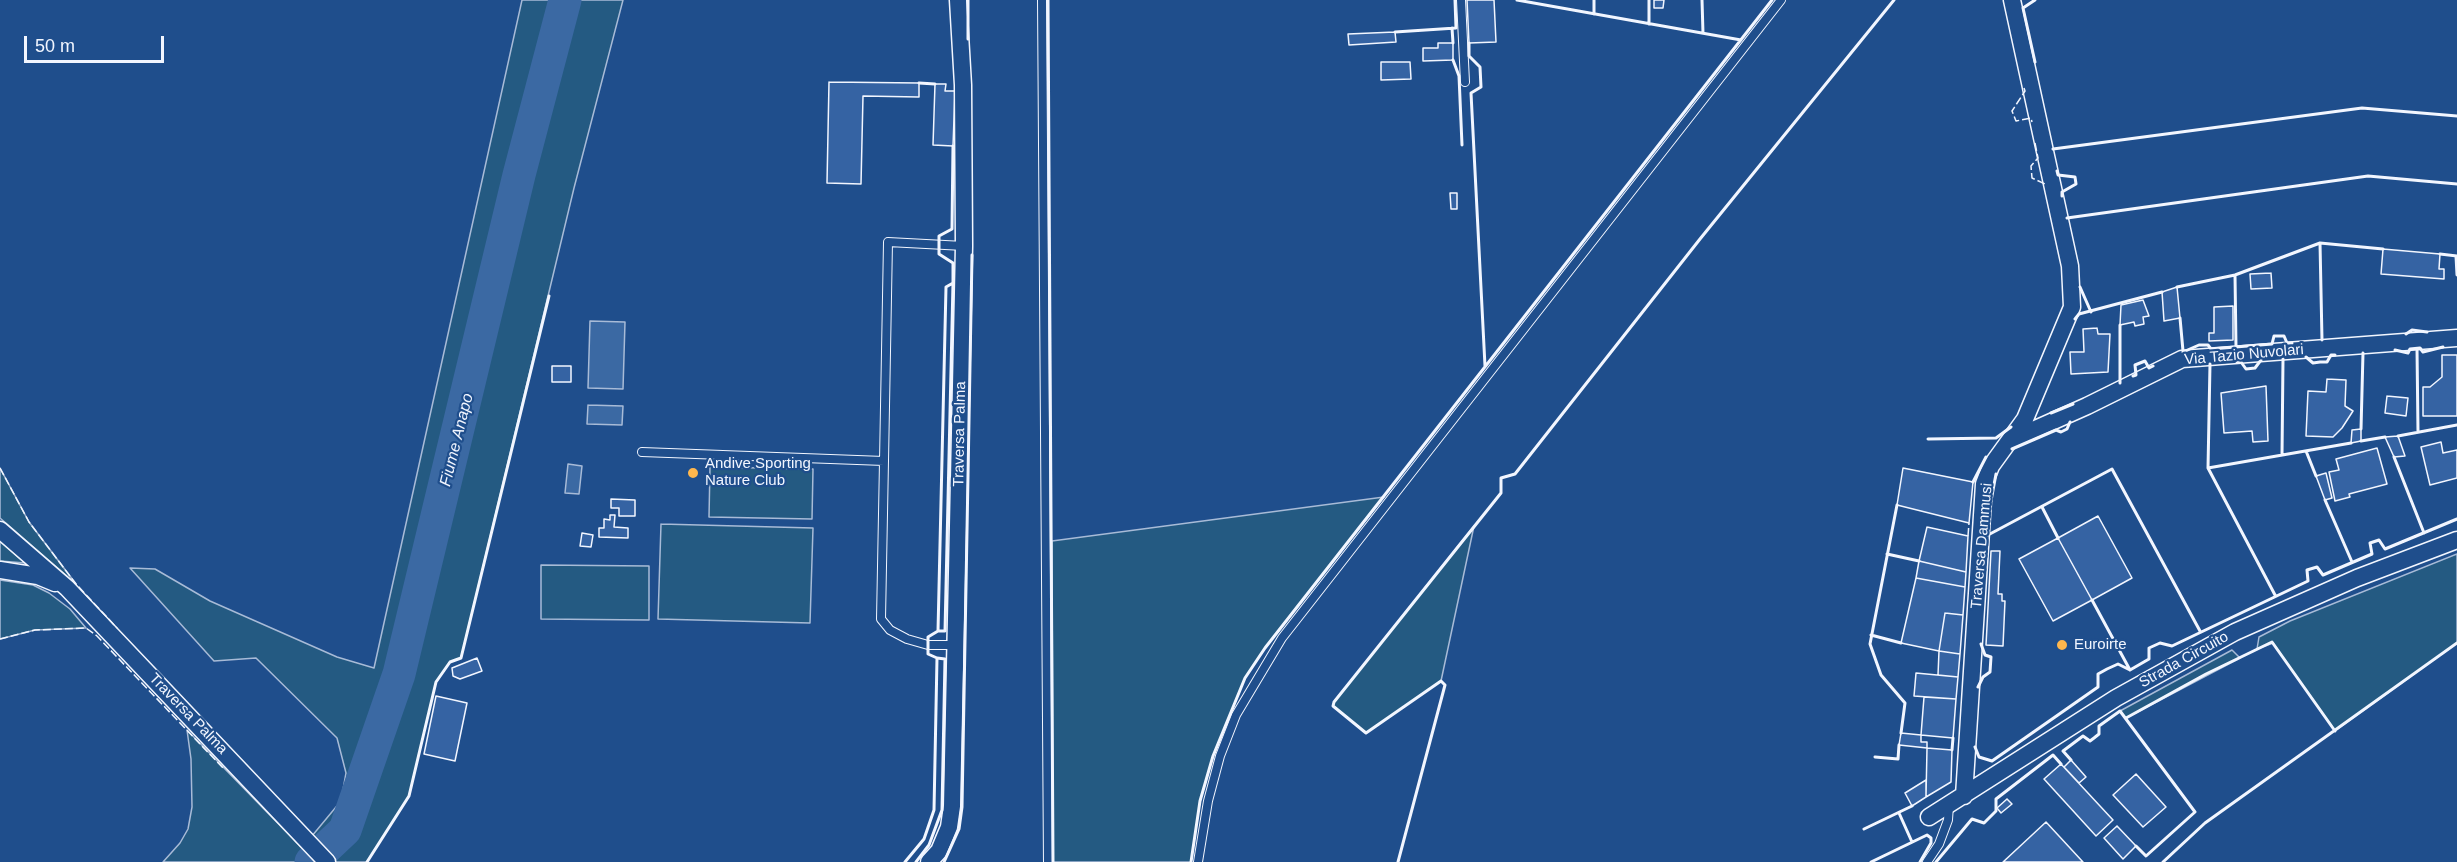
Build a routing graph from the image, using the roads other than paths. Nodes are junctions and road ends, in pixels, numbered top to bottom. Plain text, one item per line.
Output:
1 (958, 0) edge
2 (1042, 0) edge
3 (1461, 0) edge
4 (1782, 0) edge
5 (2012, 0) edge
6 (1465, 82) dead end
7 (964, 246) junction
8 (2457, 338) edge
9 (2013, 439) junction
10 (642, 452) dead end
11 (884, 461) junction
12 (0, 530) edge
13 (2457, 540) edge
14 (0, 570) edge
15 (67, 588) junction
16 (956, 645) junction
17 (1964, 796) junction
18 (1949, 805) junction
19 (1929, 817) dead end
20 (327, 862) edge
21 (929, 862) edge
22 (1048, 862) edge
23 (1198, 862) edge
24 (1928, 862) edge

1 - 7 street, Traversa Palma
2 - 22 lane
3 - 6 lane
4 - 23 lane
5 - 9 street, Traversa Dammusi
7 - 11 lane
7 - 16 street, Traversa Palma
8 - 9 street, Via Tazio Nuvolari
9 - 17 street, Traversa Dammusi
10 - 11 lane
11 - 16 lane
12 - 15 street, Traversa Palma
13 - 17 street, Strada Circuito
14 - 15 street
15 - 20 street, Traversa Palma
16 - 21 street, Traversa Palma
17 - 18 street, Strada Circuito
18 - 19 street, Strada Circuito
18 - 24 lane

